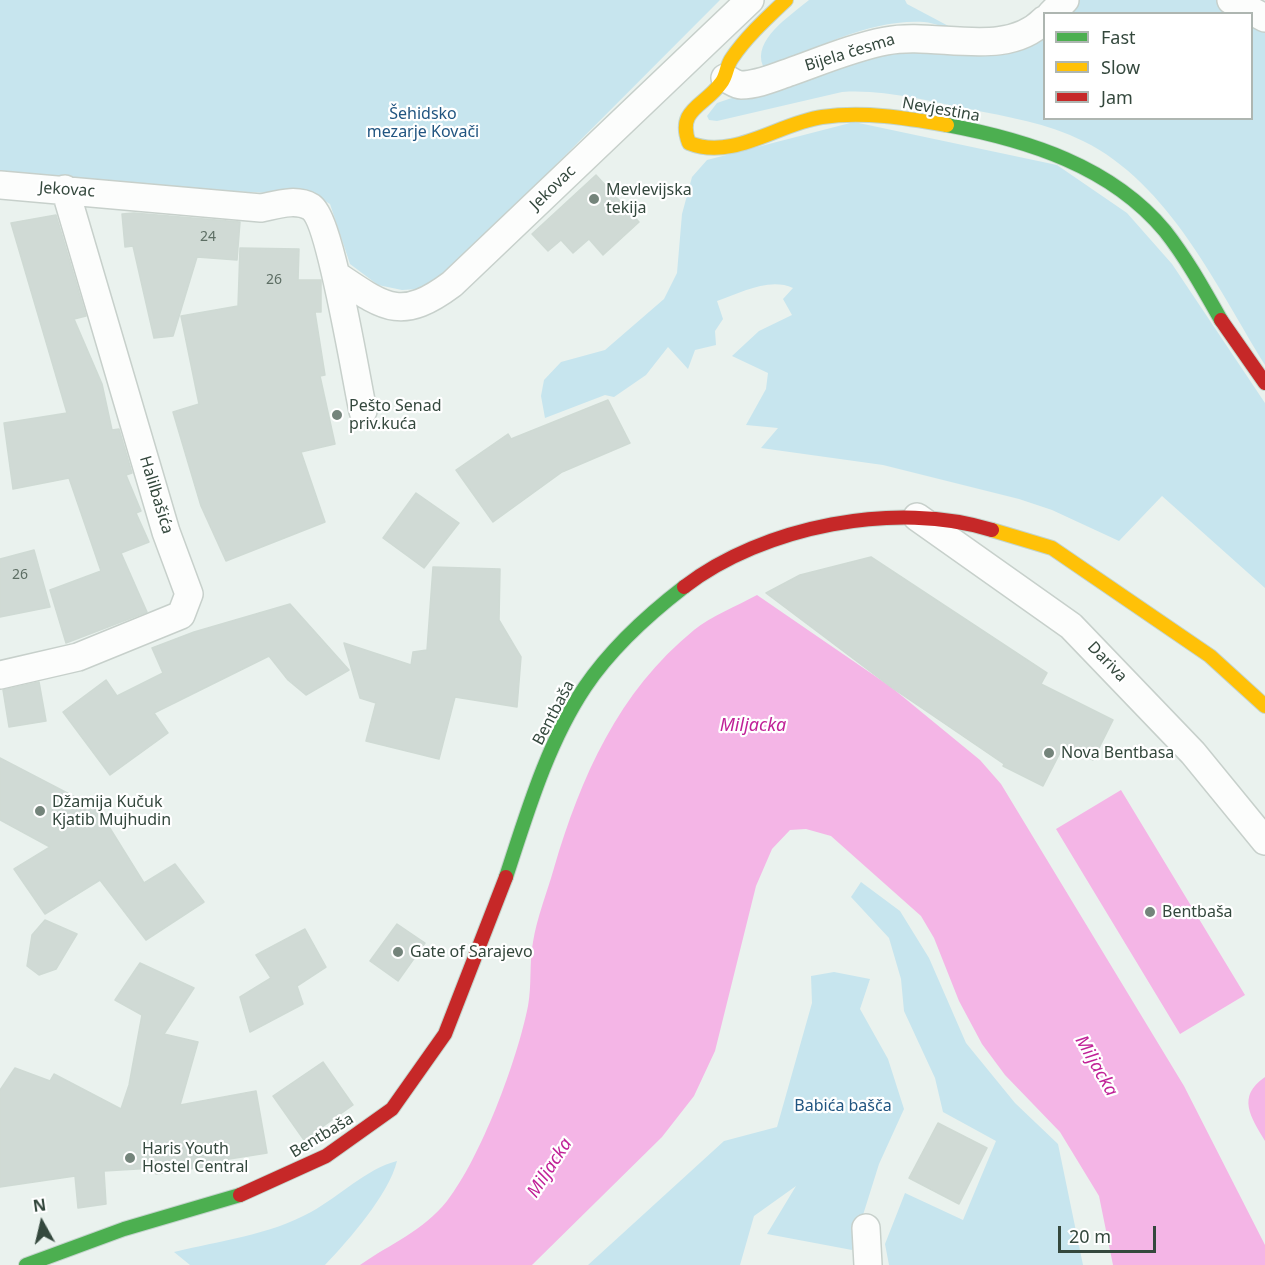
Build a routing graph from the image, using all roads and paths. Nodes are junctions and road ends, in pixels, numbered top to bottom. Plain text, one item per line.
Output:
1 (750, 0) edge
2 (786, 0) edge
3 (1065, 0) edge
4 (1231, 0) edge
5 (1053, 12) edge
6 (1265, 18) edge
7 (1043, 21) edge
8 (725, 78) junction
9 (0, 185) edge
10 (65, 189) junction
11 (336, 275) junction
12 (1265, 383) edge
13 (363, 411) dead end
14 (917, 518) junction
15 (0, 675) edge
16 (1265, 706) edge
17 (1265, 842) edge
18 (866, 1228) dead end
19 (26, 1265) edge
20 (868, 1265) edge

1 - 11 street, Jekovac
2 - 8 main road, Nevjestina
3 - 5 street
4 - 6 street
7 - 8 street, Bijela česma
8 - 12 main road, Nevjestina
9 - 10 street, Jekovac
10 - 11 street, Jekovac
10 - 15 street, Halilbašića
11 - 13 street, Jekovac
14 - 16 main road, Bentbaša
14 - 17 street, Dariva
14 - 19 main road, Bentbaša
18 - 20 street

